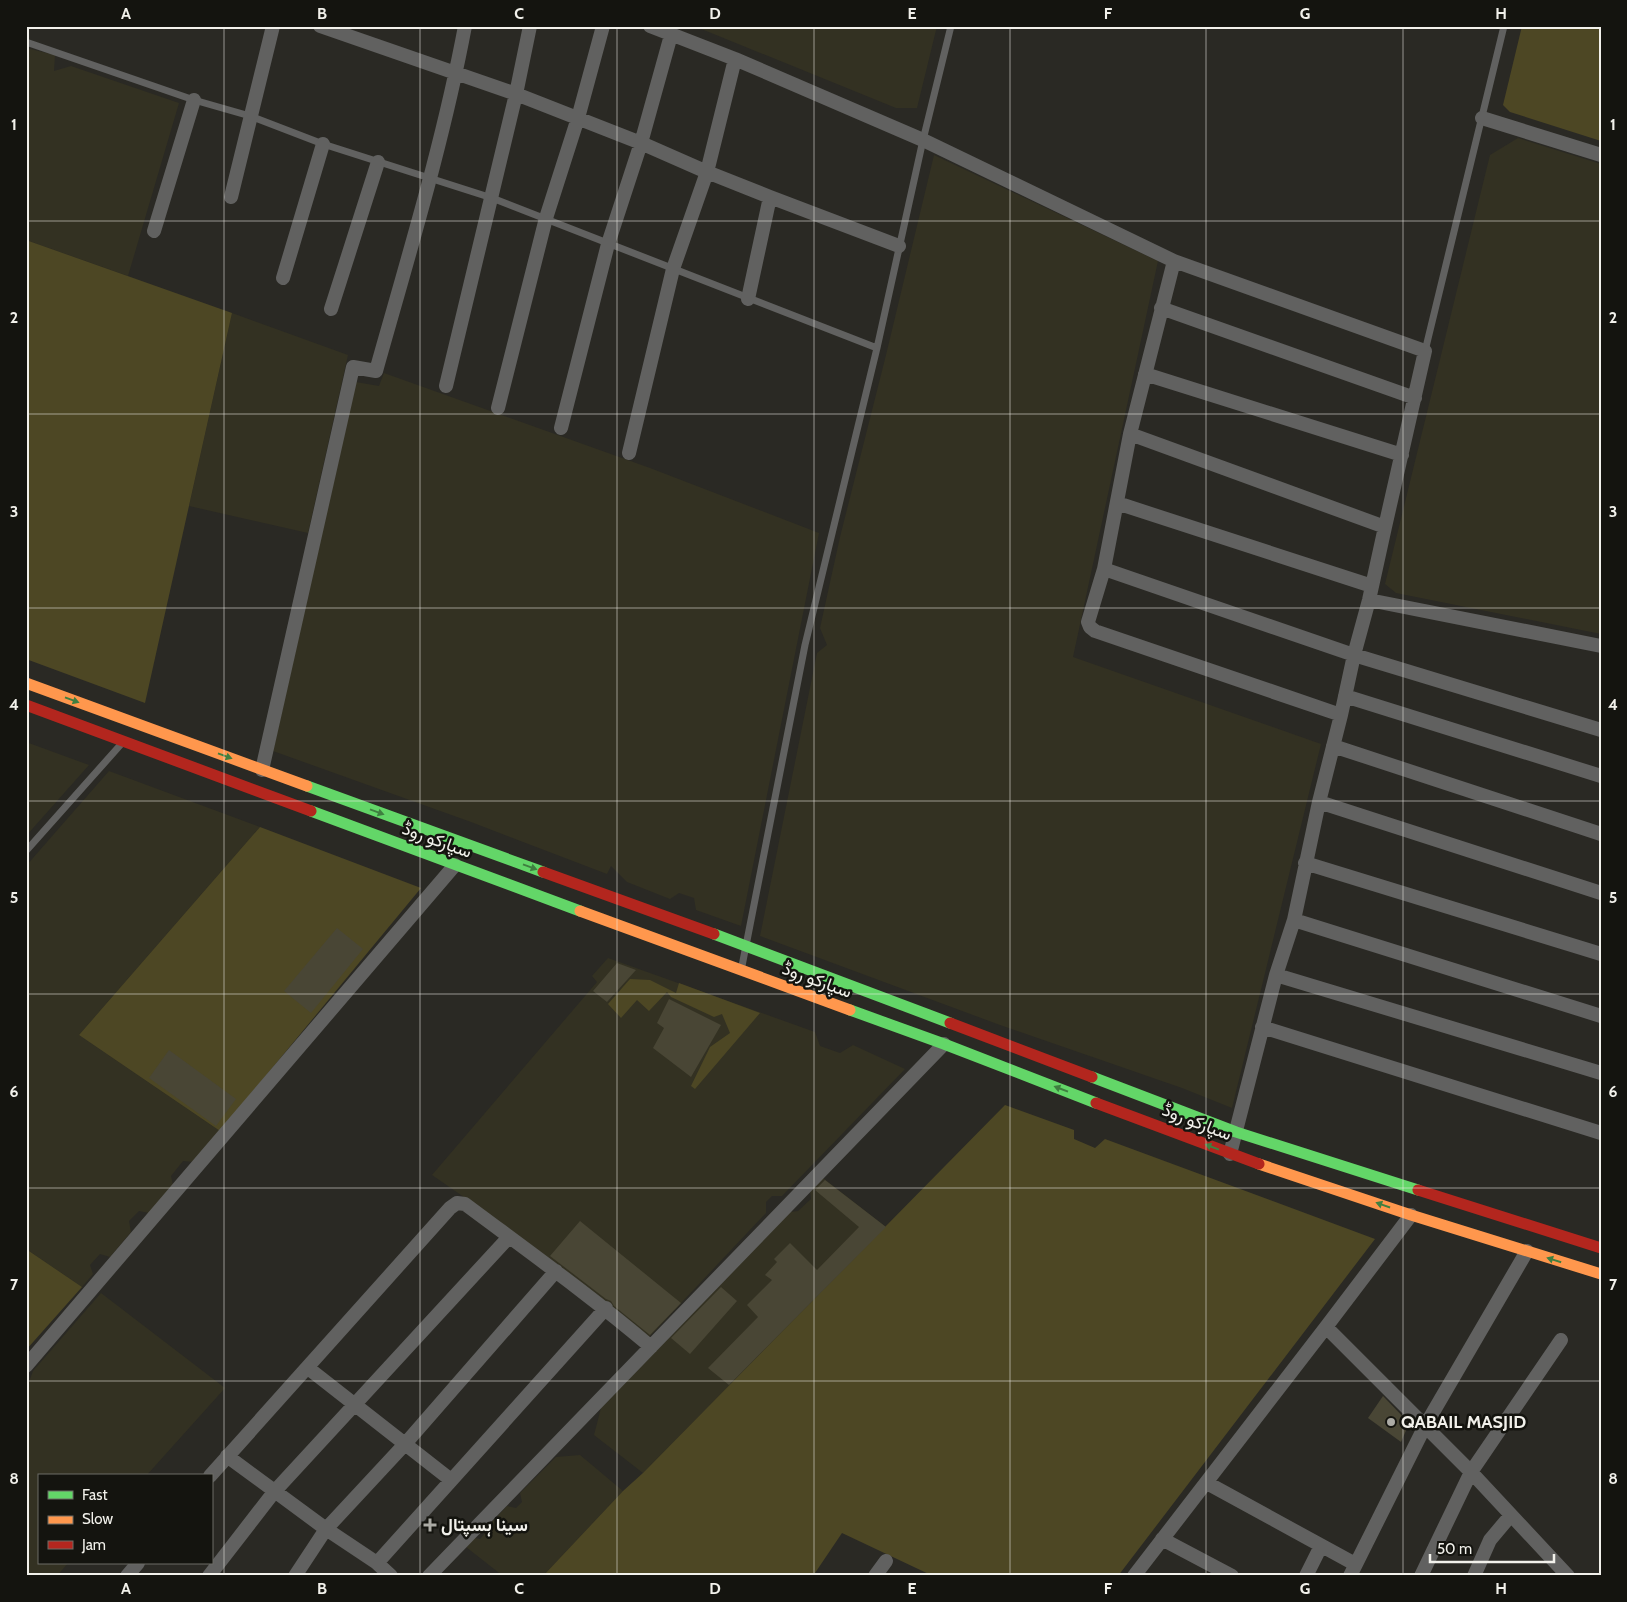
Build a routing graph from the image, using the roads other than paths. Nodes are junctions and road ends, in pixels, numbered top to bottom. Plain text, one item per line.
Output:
1 (273, 26) edge
2 (320, 26) edge
3 (466, 26) edge
4 (530, 26) edge
5 (603, 26) edge
6 (650, 26) edge
7 (951, 26) edge
8 (1504, 26) edge
9 (671, 35) junction
10 (26, 42) edge
11 (736, 59) junction
12 (456, 73) junction
13 (516, 94) junction
14 (194, 100) junction
15 (250, 116) junction
16 (578, 118) junction
17 (1482, 118) junction
18 (923, 140) junction
19 (641, 143) junction
20 (323, 144) junction
21 (1601, 155) edge
22 (378, 162) junction
23 (707, 172) junction
24 (430, 178) junction
25 (231, 197) dead end
26 (770, 197) junction
27 (492, 198) junction
28 (546, 218) junction
29 (154, 231) dead end
30 (608, 244) junction
31 (899, 246) junction
32 (1174, 261) junction
33 (673, 269) junction
34 (283, 278) dead end
35 (748, 299) junction
36 (1161, 308) junction
37 (332, 309) dead end
38 (877, 348) junction
39 (1425, 351) junction
40 (1145, 374) junction
41 (446, 386) dead end
42 (1414, 398) junction
43 (498, 408) dead end
44 (561, 428) dead end
45 (1130, 434) junction
46 (629, 454) dead end
47 (1402, 455) junction
48 (1117, 503) junction
49 (1384, 527) junction
50 (1104, 569) junction
51 (1371, 593) junction
52 (1601, 646) edge
53 (1354, 655) junction
54 (26, 683) edge
55 (1345, 696) junction
56 (26, 706) edge
57 (1341, 715) junction
58 (1601, 730) edge
59 (123, 742) junction
60 (1333, 746) junction
61 (262, 770) junction
62 (1601, 776) edge
63 (1319, 802) junction
64 (1601, 834) edge
65 (26, 851) edge
66 (1305, 863) junction
67 (455, 865) junction
68 (1601, 893) edge
69 (1294, 920) junction
70 (747, 946) junction
71 (1601, 954) edge
72 (741, 971) junction
73 (1276, 975) junction
74 (1601, 1016) edge
75 (1262, 1027) junction
76 (944, 1044) junction
77 (1601, 1073) edge
78 (1236, 1132) junction
79 (1601, 1133) edge
80 (1230, 1154) junction
81 (1411, 1215) junction
82 (509, 1237) junction
83 (1601, 1248) edge
84 (1527, 1251) junction
85 (556, 1271) junction
86 (1601, 1274) edge
87 (606, 1308) junction
88 (1326, 1327) junction
89 (1561, 1340) dead end
90 (651, 1347) junction
91 (26, 1366) edge
92 (308, 1368) junction
93 (355, 1405) junction
94 (1425, 1426) junction
95 (405, 1444) junction
96 (227, 1456) junction
97 (1471, 1472) junction
98 (212, 1474) edge
99 (450, 1480) junction
100 (1207, 1483) junction
101 (274, 1492) junction
102 (1511, 1515) junction
103 (326, 1529) junction
104 (1162, 1539) junction
105 (1321, 1546) junction
106 (886, 1561) dead end
107 (137, 1564) edge
108 (377, 1564) junction
109 (1353, 1570) edge
110 (127, 1576) edge
111 (208, 1576) edge
112 (294, 1576) edge
113 (391, 1576) edge
114 (429, 1576) edge
115 (875, 1576) edge
116 (1134, 1576) edge
117 (1232, 1576) edge
118 (1306, 1576) edge
119 (1421, 1576) edge
120 (1474, 1576) edge
121 (1568, 1576) edge

1 - 15 street
2 - 12 street
3 - 12 street
4 - 13 street
5 - 16 street
6 - 9 street
7 - 18 lane
8 - 17 lane
9 - 11 street
9 - 19 street
10 - 14 lane
11 - 18 street
11 - 23 street
12 - 13 street
12 - 24 street
13 - 16 street
13 - 27 street
14 - 15 lane
14 - 29 street
15 - 20 lane
15 - 25 street
16 - 19 street
16 - 28 street
17 - 21 street
17 - 39 lane
18 - 31 lane
18 - 32 street
19 - 23 street
19 - 30 street
20 - 22 lane
20 - 34 street
22 - 24 lane
22 - 37 street
23 - 26 street
23 - 33 street
24 - 27 lane
24 - 61 street
26 - 31 street
26 - 35 street
27 - 28 lane
27 - 41 street
28 - 30 lane
28 - 43 street
30 - 33 lane
30 - 44 street
31 - 38 lane
32 - 36 street
32 - 39 street
33 - 35 lane
33 - 46 street
35 - 38 lane
36 - 40 street
36 - 42 street
38 - 70 lane
39 - 42 street
40 - 45 street
40 - 47 street
42 - 47 street
45 - 48 street
45 - 49 street
47 - 49 street
48 - 50 street
48 - 51 street
49 - 51 street
50 - 53 street
50 - 57 street
51 - 52 street
51 - 53 street
53 - 55 street
53 - 58 street
54 -> 61 street, سپارکو روڈ
55 - 57 street
55 - 62 street
56 - 59 street, سپارکو روڈ
57 - 60 street
59 - 65 lane
59 - 67 street, سپارکو روڈ
60 - 63 street
60 - 64 street
61 -> 70 street, سپارکو روڈ
63 - 66 street
63 - 68 street
66 - 69 street
66 - 71 street
67 - 72 street, سپارکو روڈ
67 - 91 street
69 - 73 street
69 - 74 street
70 - 72 lane
70 - 78 street, سپارکو روڈ
72 - 76 street, سپارکو روڈ
73 - 75 street
73 - 77 street
75 - 78 street
75 - 79 street
80 -> 76 street, سپارکو روڈ
76 - 90 street
78 - 80 street
78 - 83 street, سپارکو روڈ
81 -> 80 street, سپارکو روڈ
81 - 84 street, سپارکو روڈ
81 - 88 street
82 - 85 street
82 - 92 street
82 - 93 street
86 -> 84 street, سپارکو روڈ
84 - 94 street
85 - 87 street
85 - 95 street
87 - 90 street
87 - 99 street
88 - 94 street
88 - 100 street
89 - 97 street
90 - 114 street
92 - 93 street
92 - 96 street
93 - 95 street
93 - 101 street
94 - 97 street
94 - 109 street
95 - 99 street
95 - 103 street
96 - 98 street
96 - 101 street
97 - 102 street
97 - 119 street
99 - 108 street
100 - 104 street
100 - 105 street
101 - 103 street
101 - 111 street
102 - 120 street
102 - 121 street
103 - 108 street
103 - 112 street
104 - 116 street
104 - 117 street
105 - 109 street
105 - 118 street
106 - 115 street
107 - 110 street
108 - 113 street

